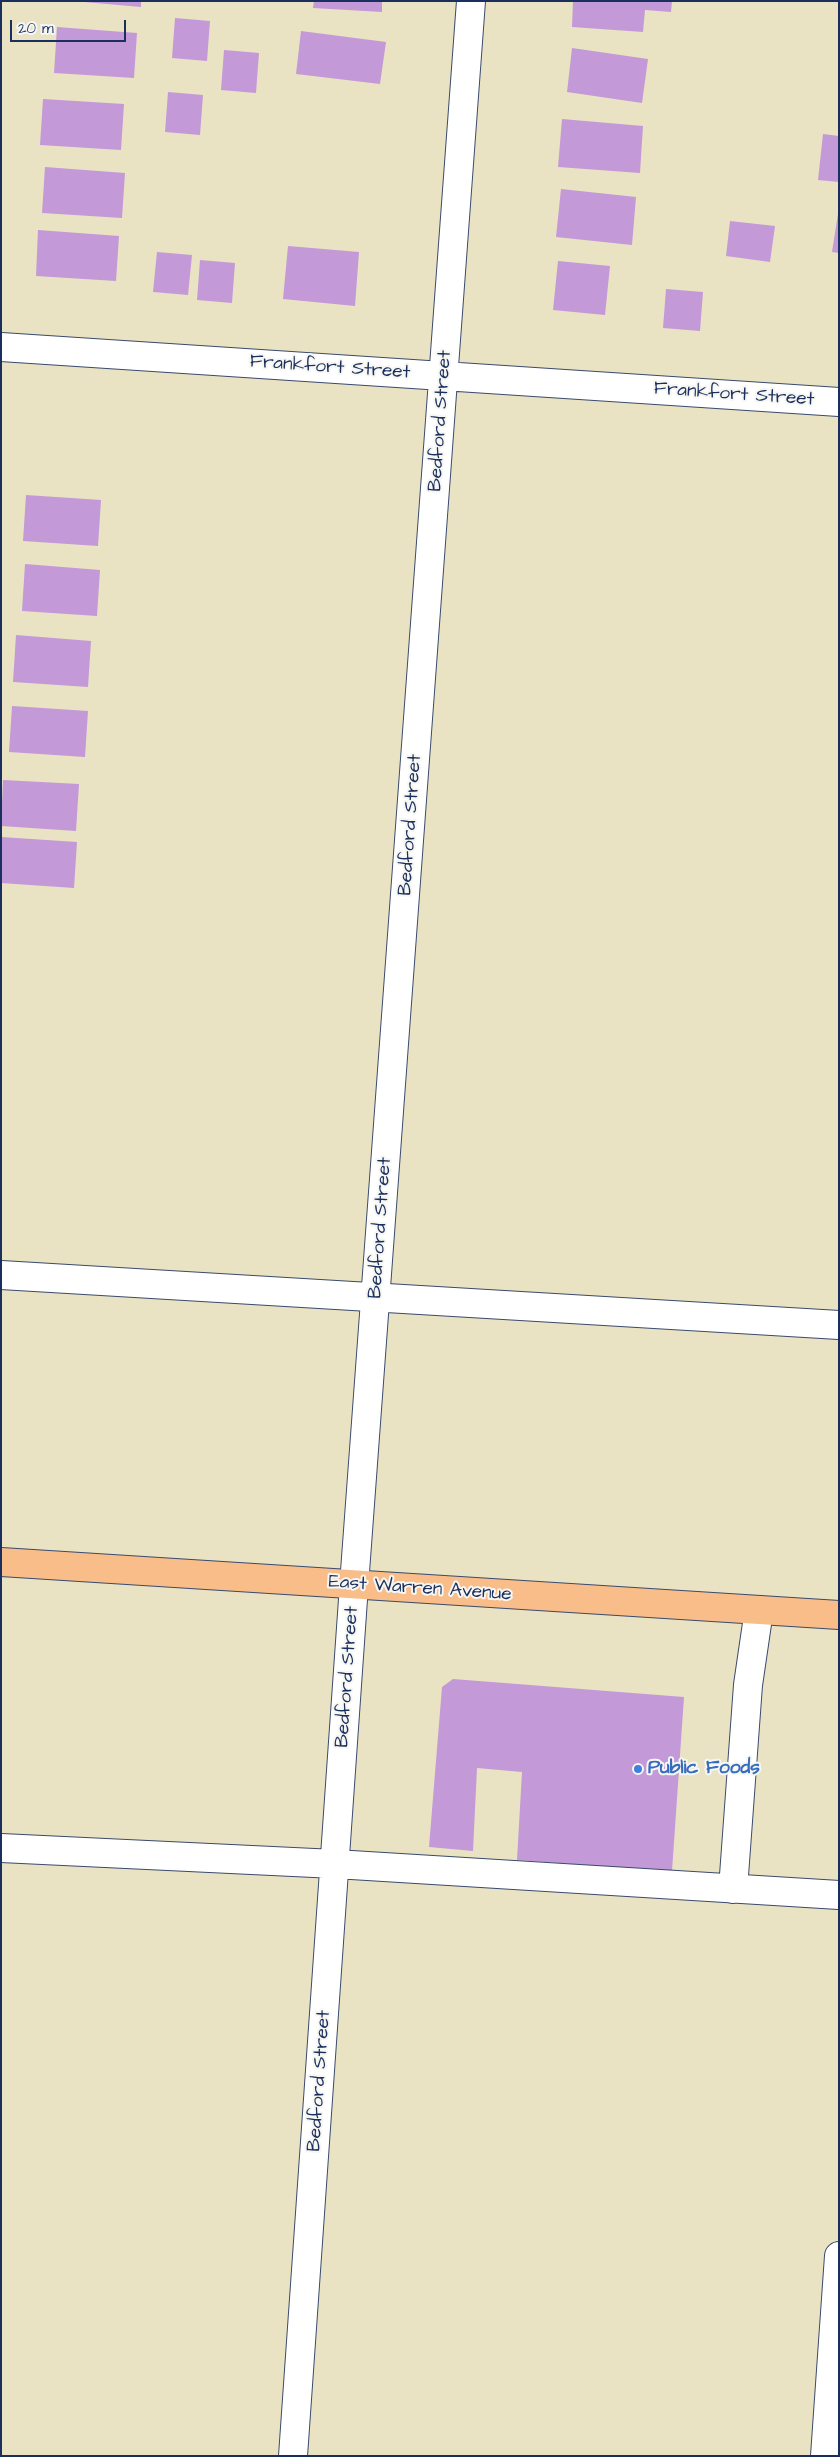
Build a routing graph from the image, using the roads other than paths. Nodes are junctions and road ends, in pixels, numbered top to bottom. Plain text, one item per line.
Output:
1 (471, 1) edge
2 (1, 347) edge
3 (444, 376) junction
4 (839, 402) edge
5 (1, 1275) edge
6 (376, 1297) junction
7 (839, 1325) edge
8 (1, 1562) edge
9 (354, 1584) junction
10 (759, 1610) junction
11 (839, 1615) edge
12 (1, 1848) edge
13 (335, 1864) junction
14 (733, 1889) junction
15 (839, 1895) edge
16 (839, 2256) edge
17 (293, 2456) edge
18 (825, 2456) edge

1 - 3 street, Bedford Street
2 - 3 street, Frankfort Street
3 - 4 street, Frankfort Street
3 - 6 street, Bedford Street
5 - 6 street
6 - 7 street
6 - 9 street, Bedford Street
8 - 9 main road, East Warren Avenue
9 - 10 main road, East Warren Avenue
9 - 13 street, Bedford Street
10 - 11 main road, East Warren Avenue
10 - 14 street
12 - 13 street
13 - 14 street
13 - 17 street, Bedford Street
14 - 15 street
16 - 18 street

